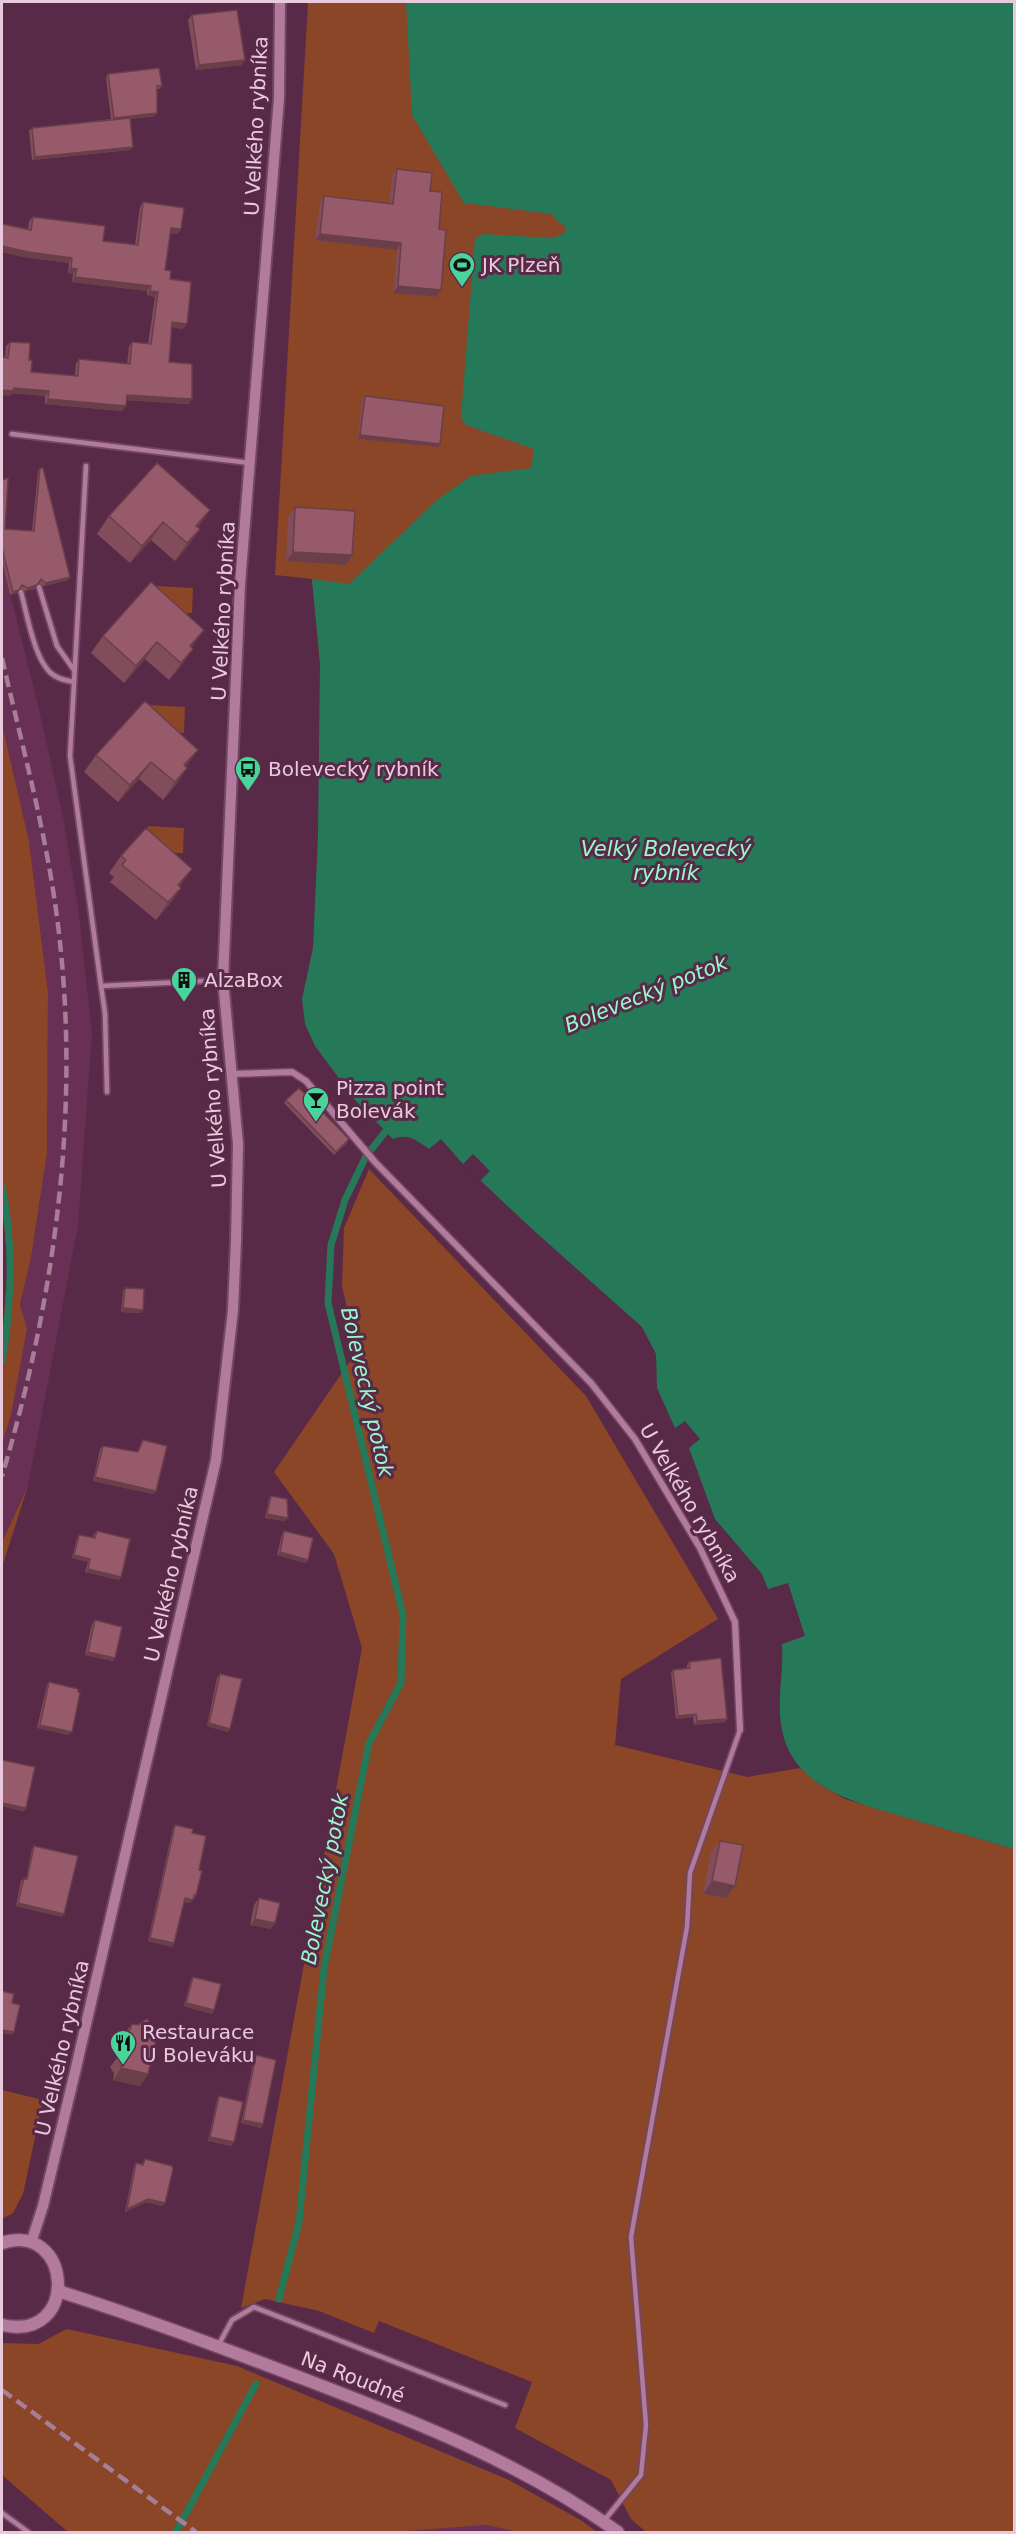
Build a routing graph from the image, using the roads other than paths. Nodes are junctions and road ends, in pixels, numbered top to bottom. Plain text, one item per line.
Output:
1 (280, 2) edge
2 (12, 434) dead end
3 (250, 463) junction
4 (87, 466) dead end
5 (39, 587) edge
6 (21, 592) edge
7 (74, 670) junction
8 (74, 682) junction
9 (223, 980) junction
10 (101, 986) junction
11 (230, 1074) junction
12 (107, 1092) dead end
13 (740, 1730) joint
14 (2, 2243) edge
15 (31, 2243) junction
16 (58, 2291) junction
17 (2, 2325) edge
18 (218, 2346) junction
19 (506, 2405) dead end
20 (2, 2513) edge
21 (603, 2522) junction
22 (28, 2532) edge
23 (618, 2532) edge

1 - 3 street, U Velkého rybníka
2 - 3 lane
3 - 9 street, U Velkého rybníka
4 - 7 lane
5 - 7 lane
6 - 8 lane
7 - 8 lane
8 - 10 lane
9 - 10 lane
9 - 11 street, U Velkého rybníka
10 - 12 lane
11 - 13 street, U Velkého rybníka
11 - 15 street, U Velkého rybníka
13 - 21 lane
14 - 15 main road
15 - 16 main road
16 - 17 main road
16 - 18 main road, Na Roudné
18 - 19 lane
18 - 21 main road, Na Roudné
20 - 22 lane
21 - 23 main road, Na Roudné

